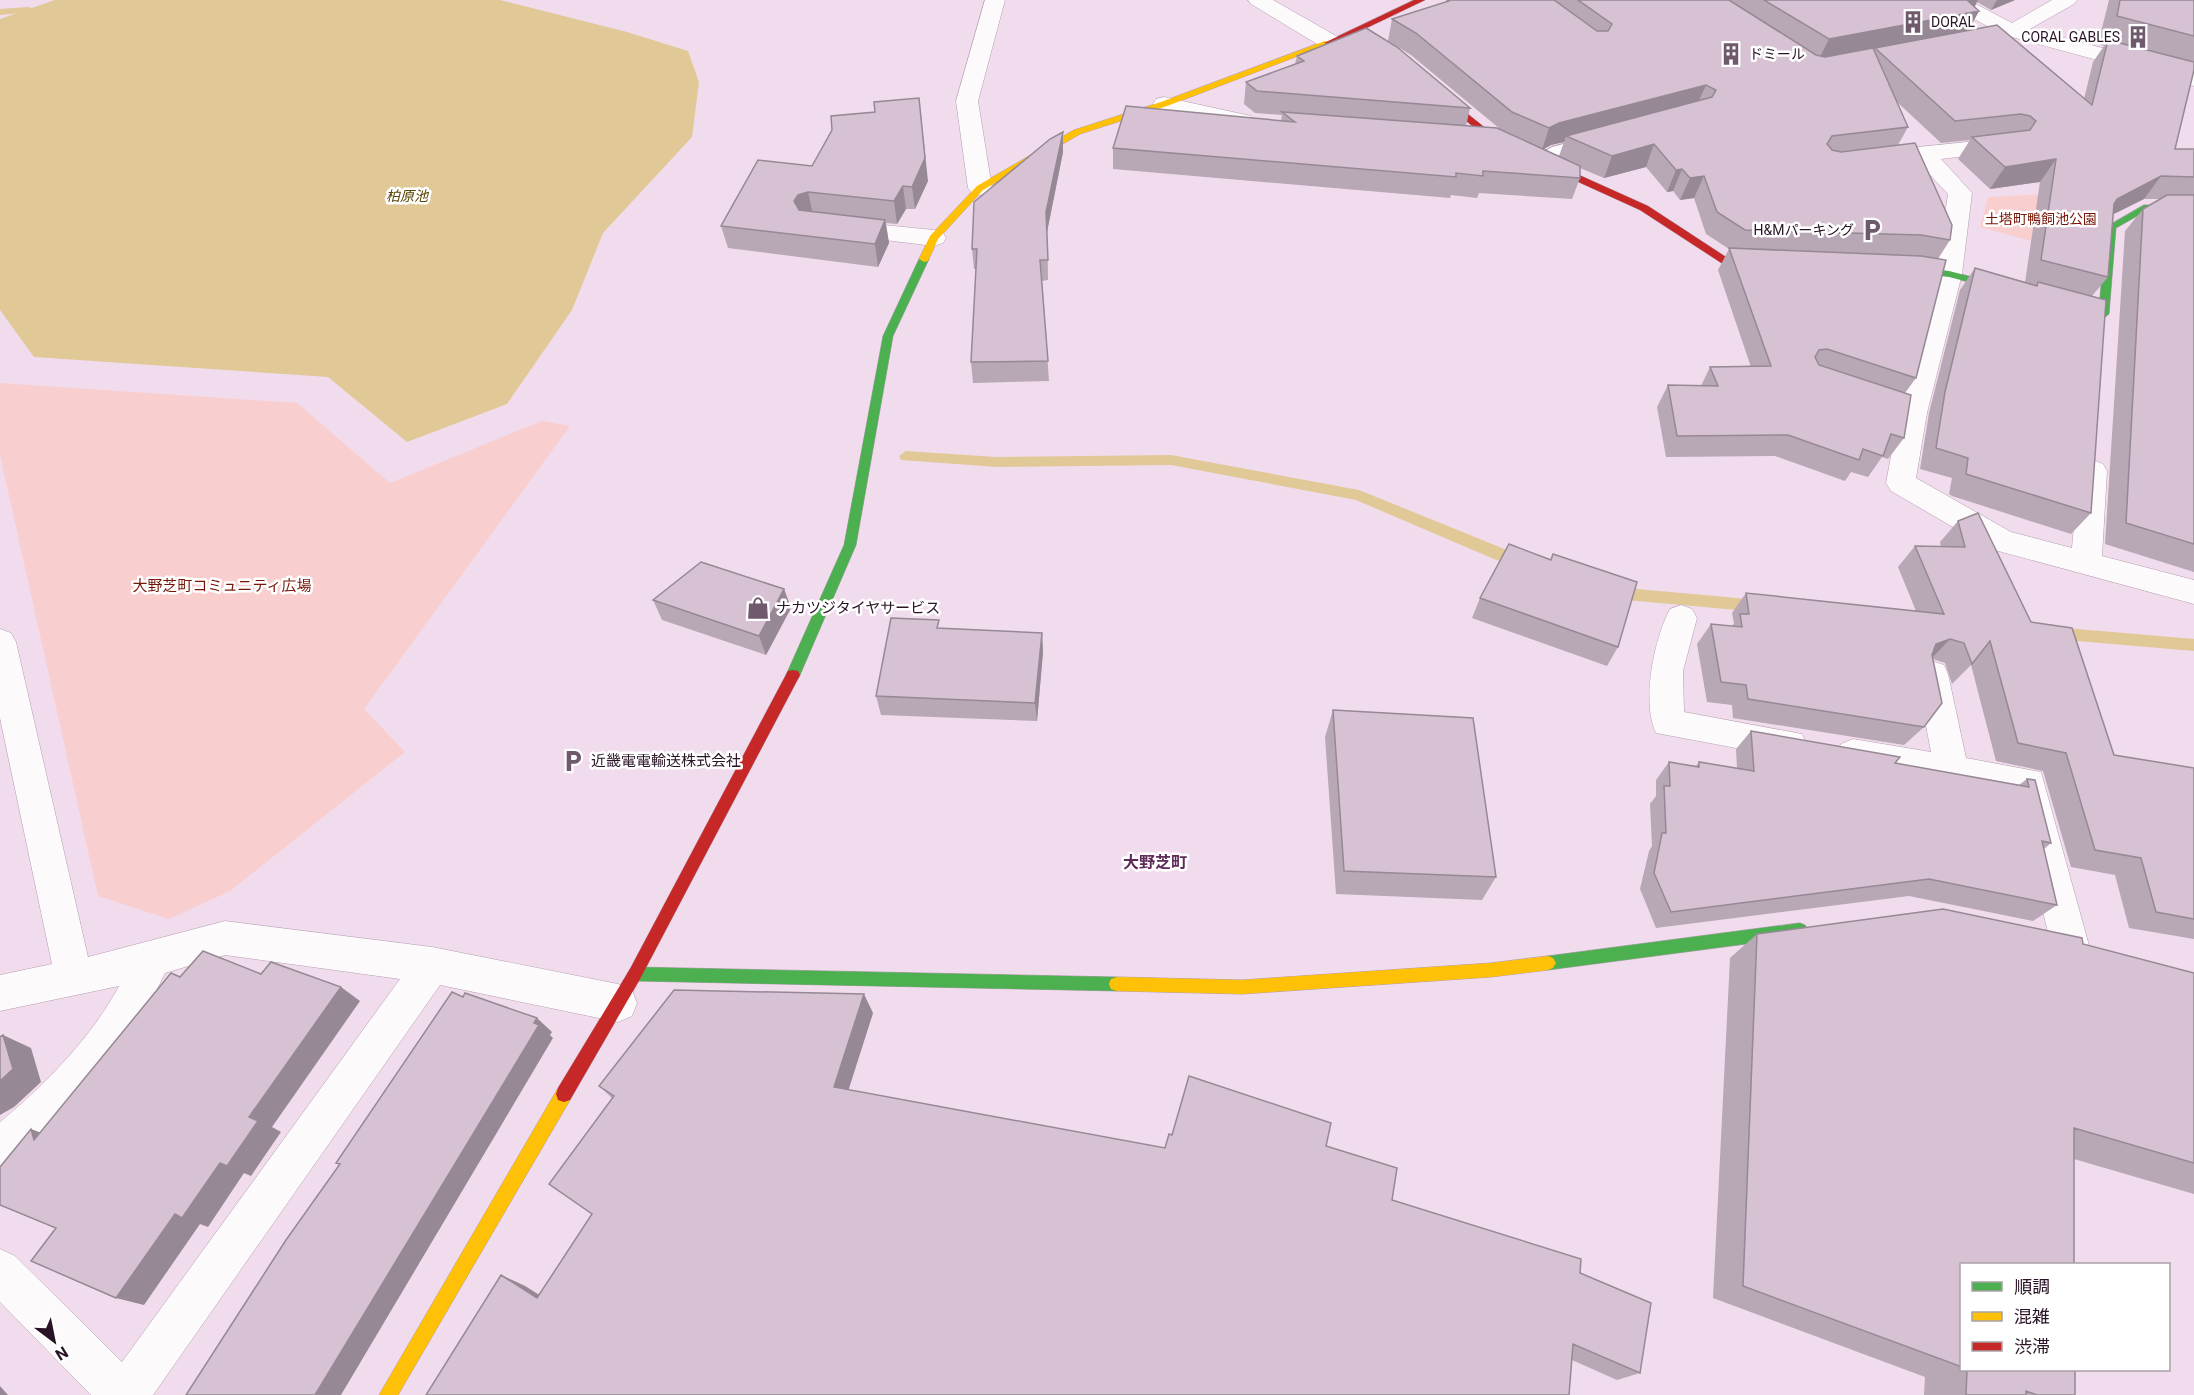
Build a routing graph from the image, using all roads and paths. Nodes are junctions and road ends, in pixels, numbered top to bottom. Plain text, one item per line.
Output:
1 (995, 0) edge
2 (1258, 0) edge
3 (1421, 0) edge
4 (1952, 0) edge
5 (2067, 0) edge
6 (2012, 31) junction
7 (1330, 42) junction
8 (1938, 48) edge
9 (1419, 76) edge
10 (2194, 78) edge
11 (1164, 104) junction
12 (1263, 123) edge
13 (1461, 138) edge
14 (1604, 138) edge
15 (1496, 141) junction
16 (2007, 145) edge
17 (1890, 155) edge
18 (1925, 156) junction
19 (1538, 160) junction
20 (980, 188) junction
21 (2194, 208) edge
22 (824, 226) edge
23 (934, 238) junction
24 (1783, 264) edge
25 (1885, 267) edge
26 (1949, 274) junction
27 (2027, 294) edge
28 (2060, 302) edge
29 (2094, 444) edge
30 (2086, 563) junction
31 (2194, 592) edge
32 (1682, 618) dead end
33 (0, 642) edge
34 (1932, 674) edge
35 (1952, 771) junction
36 (1816, 927) edge
37 (2071, 949) edge
38 (152, 959) junction
39 (432, 964) junction
40 (74, 979) junction
41 (626, 988) junction
42 (0, 993) edge
43 (0, 1149) edge
44 (0, 1271) edge
45 (124, 1395) edge
46 (388, 1395) edge

1 - 20 street
2 - 7 street
3 - 7 street
4 - 6 street
5 - 6 street
6 - 8 street
6 - 10 street
7 - 11 street
9 - 15 street
11 - 12 street
11 - 20 street
13 - 15 street
14 - 19 lane
15 - 19 street
16 - 18 street
17 - 18 street
18 - 26 street
19 - 24 street
20 - 23 street
21 - 28 street
22 - 23 street
23 - 41 street
25 - 26 street
26 - 27 street
26 - 30 street
29 - 30 street
30 - 31 street
32 - 35 street
33 - 40 street
34 - 35 street
35 - 37 street
36 - 41 street
38 - 39 street
38 - 40 street
38 - 43 street
39 - 41 street
39 - 45 street
40 - 42 street
41 - 46 street
44 - 45 street

